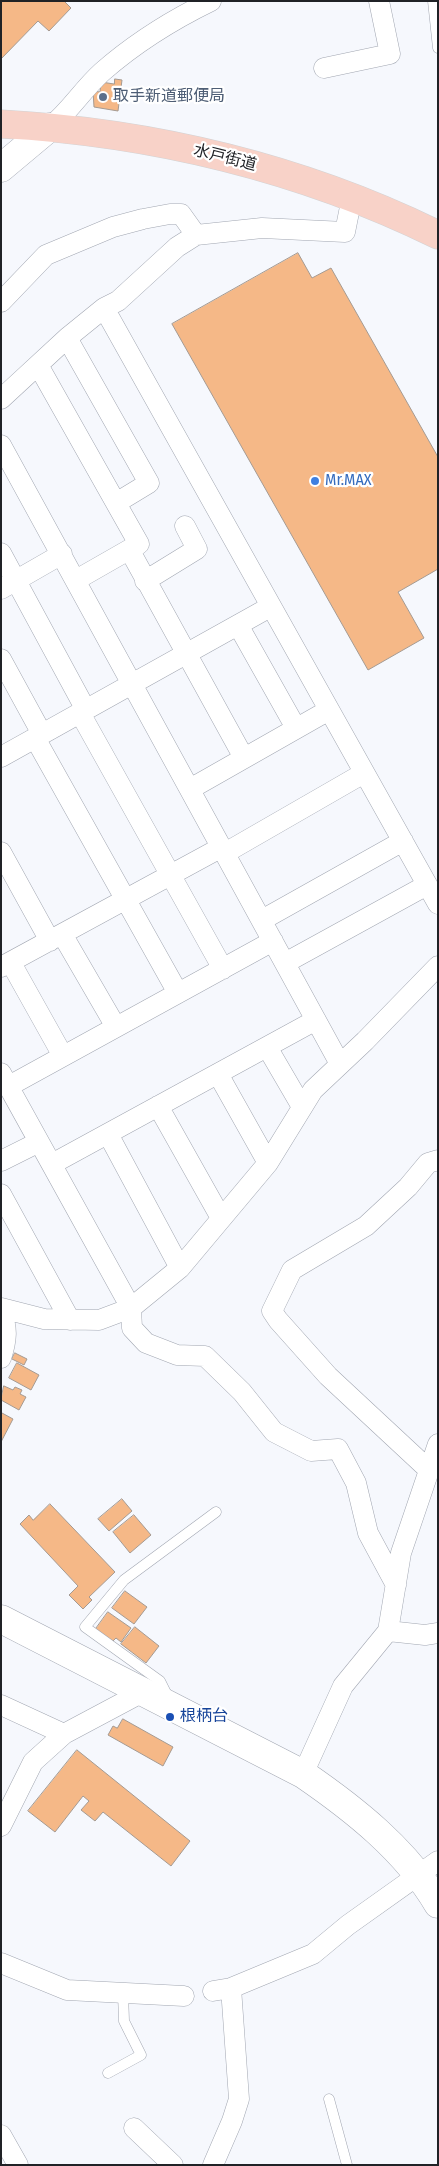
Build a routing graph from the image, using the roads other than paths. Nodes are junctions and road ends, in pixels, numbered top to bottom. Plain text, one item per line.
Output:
1 (211, 1) edge
2 (379, 1) edge
3 (432, 1) edge
4 (438, 48) edge
5 (324, 68) dead end
6 (1, 124) edge
7 (50, 126) junction
8 (1, 168) edge
9 (352, 197) junction
10 (196, 235) junction
11 (438, 235) edge
12 (1, 302) edge
13 (104, 308) junction
14 (67, 338) junction
15 (38, 365) junction
16 (1, 399) edge
17 (1, 445) edge
18 (116, 503) junction
19 (185, 526) dead end
20 (130, 551) junction
21 (1, 553) edge
22 (62, 554) junction
23 (76, 580) junction
24 (146, 581) junction
25 (9, 584) edge
26 (270, 607) junction
27 (238, 625) junction
28 (186, 654) junction
29 (1, 659) edge
30 (133, 684) junction
31 (329, 710) junction
32 (83, 711) junction
33 (296, 728) junction
34 (39, 736) junction
35 (1, 757) edge
36 (244, 758) junction
37 (364, 773) junction
38 (190, 788) junction
39 (403, 841) junction
40 (224, 850) junction
41 (1, 852) edge
42 (170, 875) junction
43 (427, 885) junction
44 (126, 899) junction
45 (438, 904) edge
46 (262, 920) junction
47 (56, 937) junction
48 (273, 941) junction
49 (285, 963) junction
50 (4, 964) edge
51 (438, 966) edge
52 (223, 968) junction
53 (178, 993) junction
54 (316, 1020) junction
55 (116, 1027) junction
56 (267, 1047) junction
57 (63, 1056) junction
58 (340, 1064) junction
59 (218, 1074) junction
60 (5, 1079) edge
61 (158, 1106) junction
62 (302, 1108) junction
63 (108, 1134) junction
64 (39, 1142) junction
65 (438, 1160) edge
66 (1, 1161) edge
67 (268, 1163) junction
68 (52, 1164) junction
69 (1, 1194) edge
70 (221, 1218) junction
71 (180, 1268) junction
72 (131, 1308) junction
73 (1, 1309) edge
74 (70, 1320) junction
75 (1, 1358) edge
76 (438, 1444) edge
77 (429, 1470) junction
78 (216, 1512) dead end
79 (396, 1585) junction
80 (1, 1619) edge
81 (388, 1631) junction
82 (438, 1633) edge
83 (141, 1693) junction
84 (1, 1705) edge
85 (173, 1709) junction
86 (64, 1734) junction
87 (303, 1774) junction
88 (1, 1826) edge
89 (427, 1868) edge
90 (438, 1904) edge
91 (1, 1963) edge
92 (122, 1993) junction
93 (184, 1996) dead end
94 (108, 2073) dead end
95 (329, 2099) dead end
96 (134, 2128) dead end
97 (1, 2135) edge
98 (18, 2165) edge
99 (173, 2165) edge
100 (213, 2165) edge
101 (347, 2165) edge

1 - 7 street
2 - 5 street
3 - 4 lane
6 - 7 main road, 水戸街道
7 - 8 street
7 - 9 main road, 水戸街道
9 - 10 street
9 - 11 main road, 水戸街道
10 - 12 street
10 - 13 street
13 - 14 street
13 - 26 street
14 - 15 street
14 - 18 street
15 - 16 street
15 - 18 street
17 - 22 street
18 - 20 street
19 - 24 street
20 - 23 street
20 - 24 street
21 - 25 street
22 - 23 street
22 - 25 street
23 - 30 street
24 - 28 street
25 - 32 street
26 - 27 street
26 - 31 street
27 - 28 street
27 - 33 street
28 - 30 street
28 - 36 street
29 - 34 street
30 - 32 street
30 - 38 street
31 - 33 street
31 - 37 street
32 - 34 street
32 - 42 street
33 - 36 street
34 - 35 street
34 - 44 street
36 - 38 street
37 - 39 street
37 - 40 street
38 - 40 street
39 - 43 street
39 - 46 street
40 - 42 street
40 - 46 street
41 - 47 street
42 - 44 street
42 - 52 street
43 - 45 street
43 - 49 street
44 - 47 street
44 - 53 street
46 - 48 street
47 - 50 street
47 - 55 street
48 - 49 street
48 - 52 street
49 - 54 street
50 - 57 street
51 - 58 street
52 - 53 street
53 - 55 street
54 - 56 street
54 - 58 street
55 - 57 street
56 - 59 street
56 - 62 street
57 - 60 street
58 - 62 street
59 - 61 street
59 - 67 street
60 - 64 street
61 - 63 street
61 - 70 street
62 - 67 street
63 - 68 street
63 - 71 street
64 - 66 street
64 - 68 street
65 - 77 street
67 - 70 street
68 - 72 street
69 - 74 street
70 - 71 street
71 - 72 street
72 - 74 street
72 - 79 street
73 - 74 street
73 - 75 street
76 - 77 street
77 - 79 street
78 - 85 lane
79 - 81 street
80 - 83 street
81 - 82 street
81 - 87 street
83 - 85 street
83 - 86 street
84 - 86 street
85 - 87 street
86 - 88 street
87 - 89 street
89 - 90 street
89 - 100 street
91 - 92 street
92 - 93 street
92 - 94 lane
95 - 101 lane
96 - 99 street
97 - 98 street

